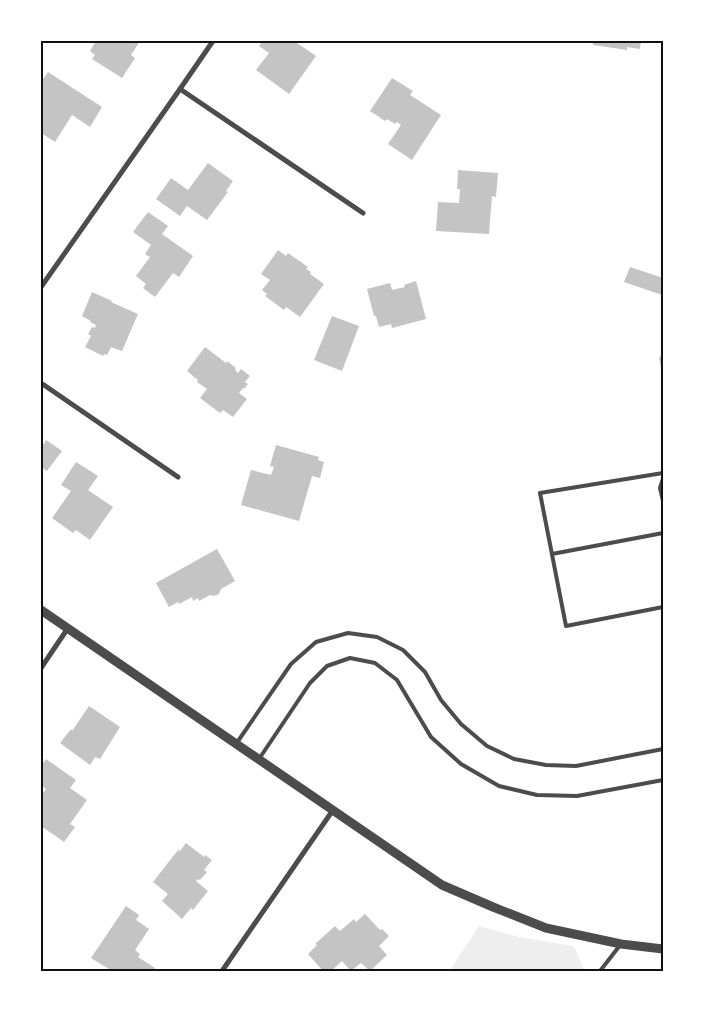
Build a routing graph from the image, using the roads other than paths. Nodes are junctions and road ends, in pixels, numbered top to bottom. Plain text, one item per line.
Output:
1 (213, 41) edge
2 (180, 89) junction
3 (363, 213) dead end
4 (41, 287) edge
5 (41, 383) edge
6 (663, 472) edge
7 (178, 477) dead end
8 (663, 479) edge
9 (663, 502) edge
10 (663, 533) edge
11 (552, 554) junction
12 (663, 607) edge
13 (41, 610) edge
14 (68, 628) junction
15 (41, 668) edge
16 (236, 744) junction
17 (663, 749) edge
18 (259, 760) junction
19 (663, 780) edge
20 (333, 810) junction
21 (620, 944) junction
22 (663, 949) edge
23 (222, 971) edge
24 (600, 971) edge

1 - 2 street
2 - 3 street
2 - 4 street
5 - 7 street
6 - 11 lane
8 - 9 lane
10 - 11 lane
11 - 12 lane
13 - 14 street
14 - 15 street
14 - 16 street
16 - 17 lane
16 - 18 street
18 - 19 lane
18 - 20 street
20 - 21 street
20 - 23 street
21 - 22 street
21 - 24 lane

